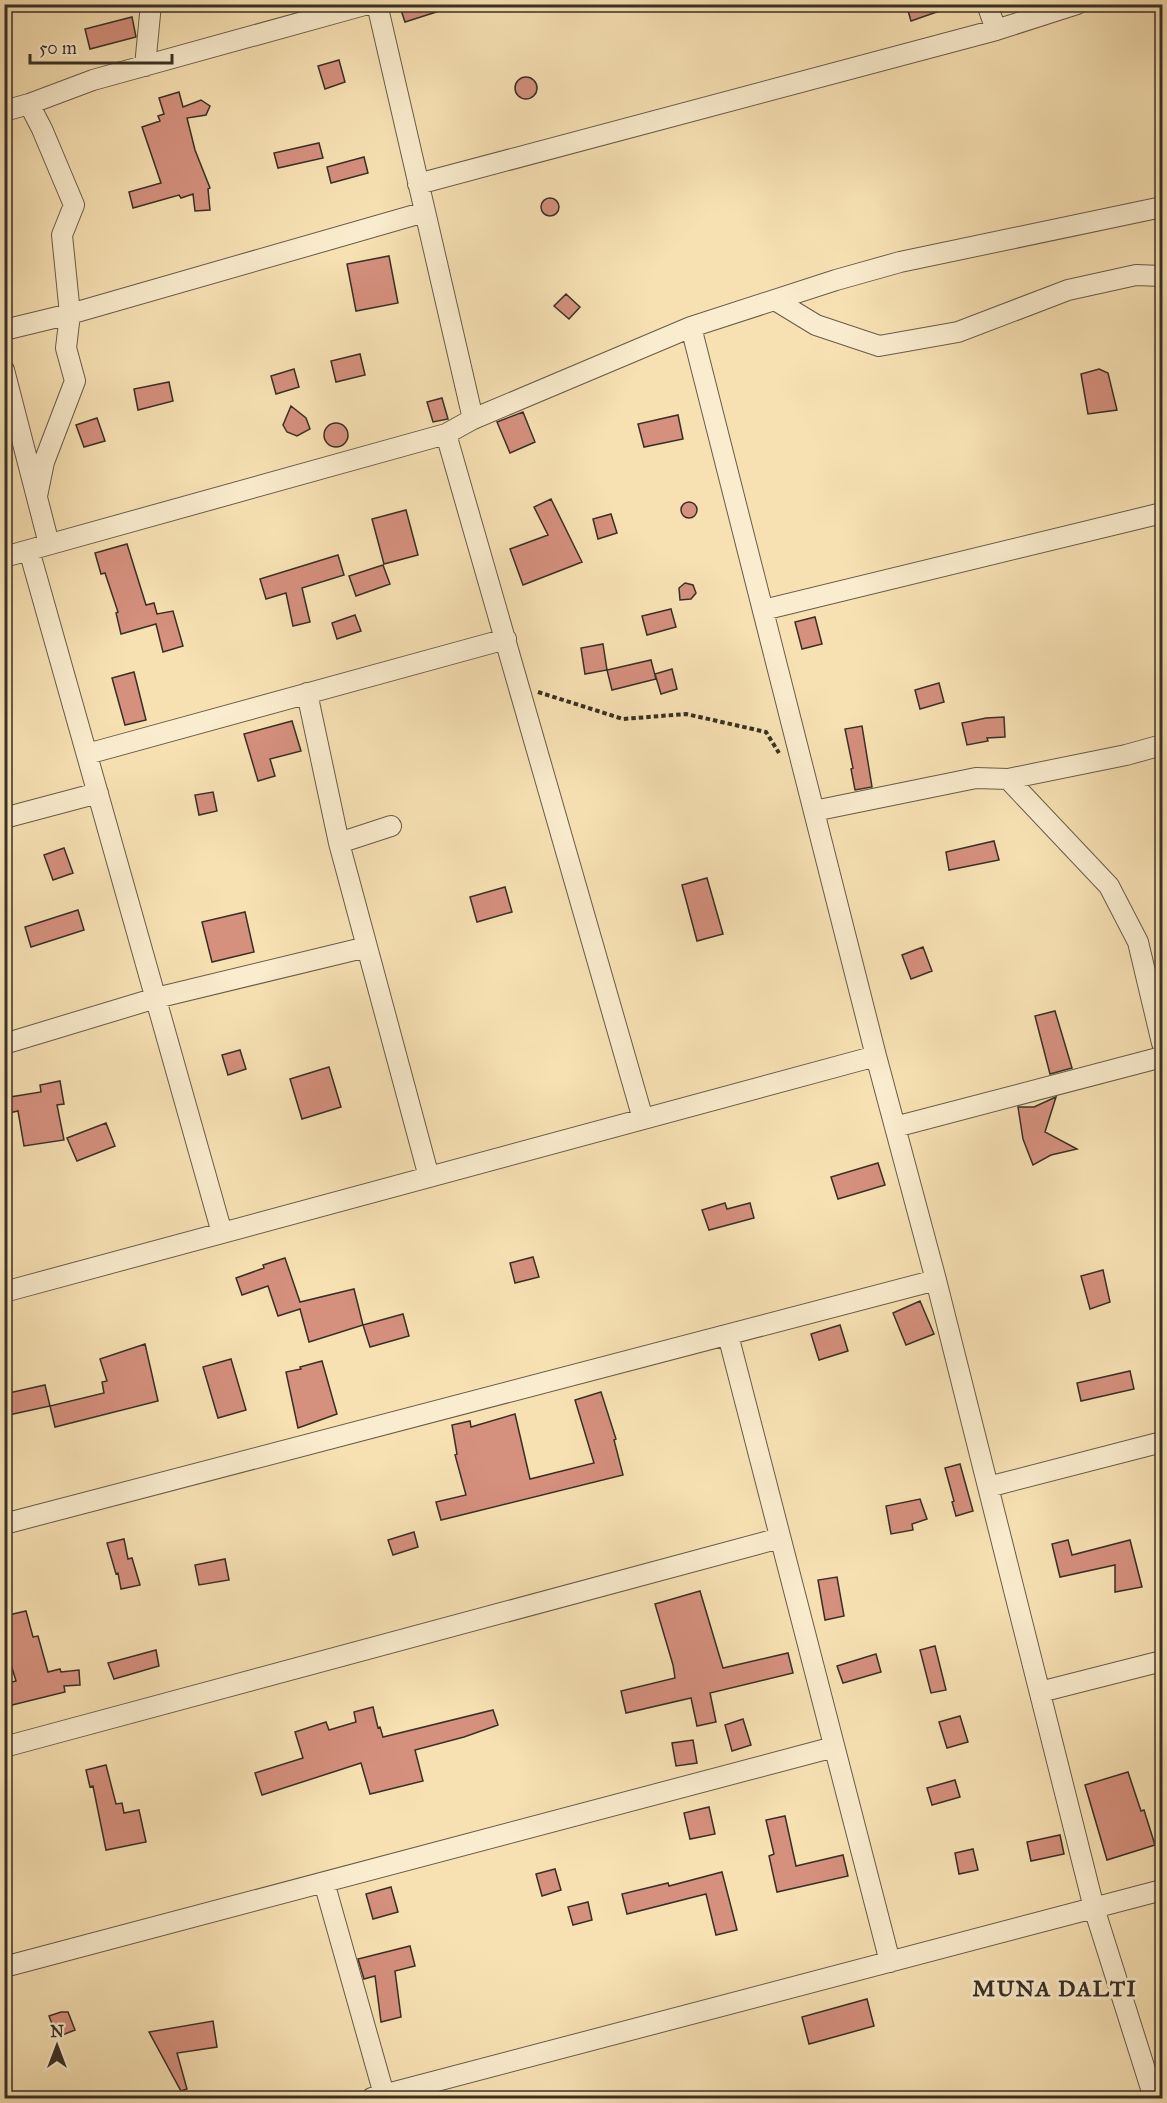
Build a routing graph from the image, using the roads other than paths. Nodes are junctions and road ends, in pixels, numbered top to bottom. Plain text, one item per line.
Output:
1 (151, 4) edge
2 (368, 4) edge
3 (377, 4) edge
4 (987, 4) edge
5 (1077, 4) edge
6 (1043, 9) edge
7 (996, 30) junction
8 (145, 66) junction
9 (29, 104) junction
10 (4, 111) edge
11 (418, 184) junction
12 (1162, 207) edge
13 (425, 212) junction
14 (1162, 276) edge
15 (775, 300) junction
16 (70, 314) junction
17 (691, 327) junction
18 (4, 330) edge
19 (4, 370) edge
20 (473, 419) junction
21 (446, 434) junction
22 (37, 496) junction
23 (1162, 513) edge
24 (50, 544) junction
25 (29, 550) junction
26 (4, 557) edge
27 (763, 610) junction
28 (506, 639) junction
29 (307, 693) junction
30 (1162, 745) edge
31 (87, 753) junction
32 (1008, 779) junction
33 (98, 793) junction
34 (814, 811) junction
35 (4, 818) edge
36 (391, 825) dead end
37 (339, 843) junction
38 (367, 947) junction
39 (156, 998) junction
40 (1162, 1043) edge
41 (4, 1044) edge
42 (876, 1056) junction
43 (1162, 1057) edge
44 (643, 1119) junction
45 (895, 1127) junction
46 (429, 1177) junction
47 (222, 1233) junction
48 (936, 1280) junction
49 (4, 1292) edge
50 (729, 1335) junction
51 (1162, 1442) edge
52 (988, 1487) junction
53 (4, 1524) edge
54 (780, 1538) junction
55 (1162, 1661) edge
56 (1040, 1692) junction
57 (4, 1747) edge
58 (834, 1747) junction
59 (324, 1882) junction
60 (1162, 1890) edge
61 (1094, 1908) junction
62 (890, 1962) junction
63 (4, 1967) edge
64 (380, 2097) edge
65 (1154, 2098) edge

1 - 8 street
2 - 8 street
3 - 11 street
4 - 7 street
5 - 6 street
6 - 7 street
7 - 11 street
8 - 9 street
9 - 10 street
9 - 16 street
11 - 13 street
12 - 15 street
13 - 16 street
13 - 20 street
14 - 15 street
15 - 17 street
16 - 18 street
16 - 22 street
17 - 20 street
17 - 27 street
19 - 22 street
20 - 21 street
21 - 24 street
21 - 28 street
22 - 24 street
23 - 27 street
24 - 25 street
25 - 26 street
25 - 31 street
27 - 34 street
28 - 29 street
28 - 44 street
29 - 31 street
29 - 37 street
30 - 32 street
31 - 33 street
32 - 34 street
32 - 40 street
33 - 35 street
33 - 39 street
34 - 42 street
36 - 37 street
37 - 38 street
38 - 39 street
38 - 46 street
39 - 41 street
39 - 47 street
42 - 44 street
42 - 45 street
43 - 45 street
44 - 46 street
45 - 48 street
46 - 47 street
47 - 49 street
48 - 50 street
48 - 52 street
50 - 53 street
50 - 54 street
51 - 52 street
52 - 56 street
54 - 57 street
54 - 58 street
55 - 56 street
56 - 61 street
58 - 59 street
58 - 62 street
59 - 63 street
59 - 64 street
60 - 61 street
61 - 62 street
61 - 65 street
62 - 64 street

